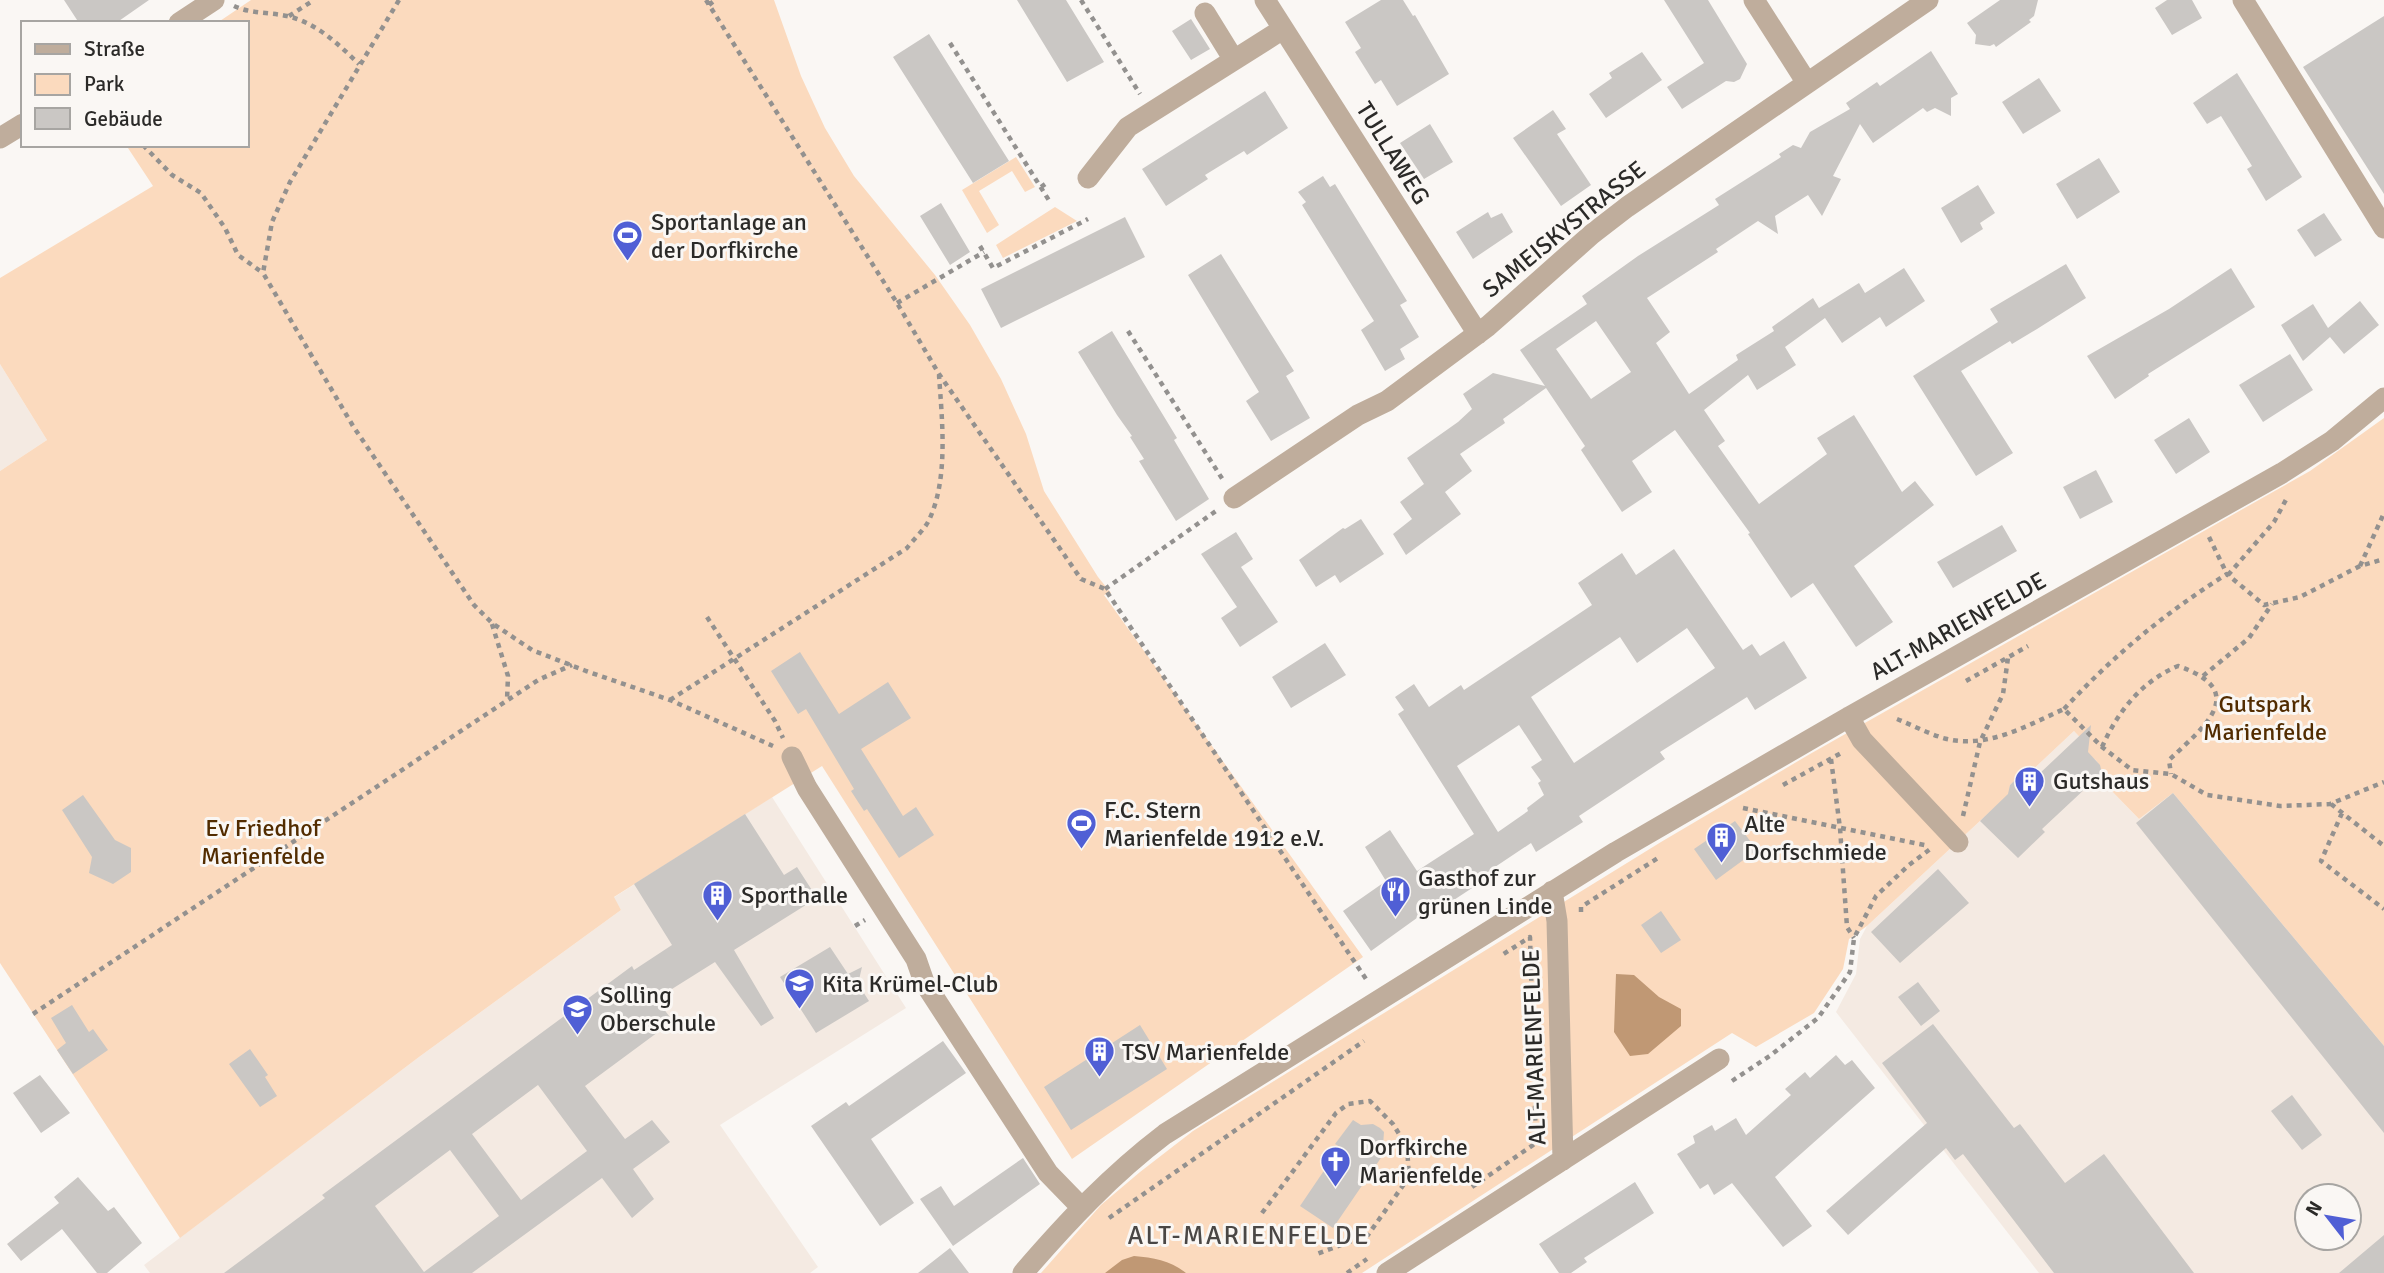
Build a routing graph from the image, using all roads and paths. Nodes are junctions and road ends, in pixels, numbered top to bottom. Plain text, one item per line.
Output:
1 (314, 0) edge
2 (399, 0) edge
3 (715, 0) edge
4 (1081, 0) edge
5 (1265, 0) edge
6 (1754, 0) edge
7 (1928, 0) edge
8 (2243, 0) edge
9 (707, 2) edge
10 (224, 3) edge
11 (1205, 13) dead end
12 (289, 16) junction
13 (184, 21) edge
14 (1283, 29) junction
15 (950, 43) dead end
16 (1234, 60) junction
17 (359, 64) junction
18 (1807, 83) junction
19 (1143, 99) dead end
20 (21, 125) edge
21 (0, 138) edge
22 (145, 147) edge
23 (1088, 177) dead end
24 (1048, 182) dead end
25 (1041, 187) junction
26 (1050, 202) dead end
27 (1088, 219) dead end
28 (2384, 228) edge
29 (980, 246) dead end
30 (984, 252) junction
31 (263, 273) junction
32 (897, 303) junction
33 (1128, 331) dead end
34 (1478, 334) junction
35 (939, 374) junction
36 (2384, 398) edge
37 (2289, 495) dead end
38 (1234, 498) junction
39 (2384, 513) edge
40 (2200, 520) junction
41 (2384, 559) edge
42 (2360, 566) junction
43 (2227, 575) junction
44 (1105, 589) junction
45 (2272, 604) junction
46 (707, 617) dead end
47 (492, 623) junction
48 (734, 657) junction
49 (2008, 658) dead end
50 (572, 665) junction
51 (2203, 676) junction
52 (507, 700) junction
53 (670, 700) junction
54 (2064, 709) junction
55 (1849, 717) junction
56 (1897, 719) dead end
57 (1980, 742) junction
58 (2102, 747) junction
59 (792, 757) junction
60 (2171, 774) junction
61 (2384, 782) edge
62 (1776, 789) dead end
63 (1754, 802) dead end
64 (2330, 804) junction
65 (1743, 808) junction
66 (2342, 813) junction
67 (1731, 815) dead end
68 (1840, 828) junction
69 (1947, 841) junction
70 (2384, 846) edge
71 (1661, 856) dead end
72 (1552, 891) junction
73 (2384, 909) edge
74 (1581, 920) dead end
75 (1854, 938) junction
76 (1496, 958) dead end
77 (1366, 979) dead end
78 (33, 1014) dead end
79 (1372, 1035) dead end
80 (1719, 1059) dead end
81 (1726, 1085) dead end
82 (1562, 1123) junction
83 (1536, 1141) junction
84 (1563, 1160) junction
85 (1469, 1189) dead end
86 (1081, 1207) junction
87 (1262, 1213) dead end
88 (1104, 1224) dead end
89 (1317, 1254) dead end
90 (1369, 1258) dead end
91 (1023, 1273) edge
92 (1347, 1273) edge
93 (1387, 1273) edge

1 - 12 path
2 - 17 path
3 - 9 path
4 - 19 path
5 - 14 street, TULLAWEG
6 - 18 street
7 - 18 street, SAMEISKYSTRASSE
8 - 28 street
9 - 32 path
10 - 12 path
10 - 13 street
11 - 16 street
12 - 17 path
14 - 16 street
14 - 34 street, TULLAWEG
15 - 25 path
16 - 23 street
17 - 31 path
18 - 34 street, SAMEISKYSTRASSE
20 - 21 street
22 - 31 path
24 - 25 path
25 - 26 path
27 - 30 path
29 - 30 path
30 - 32 path
31 - 47 path
32 - 35 path
33 - 38 path
34 - 38 street, SAMEISKYSTRASSE
35 - 44 path
35 - 48 path
36 - 40 street, ALT-MARIENFELDE
37 - 43 path
38 - 44 path
39 - 42 path
40 - 43 path
40 - 55 street, ALT-MARIENFELDE
41 - 42 path
42 - 45 path
43 - 45 path
43 - 54 path
44 - 77 path
45 - 51 path
46 - 48 path
47 - 50 path
47 - 52 path
48 - 53 path
48 - 59 path
49 - 57 path
50 - 52 path
50 - 53 path
51 - 58 path
51 - 60 path
52 - 78 path
53 - 59 path
54 - 57 path
54 - 58 path
55 - 69 street
55 - 72 street, ALT-MARIENFELDE
56 - 57 path
57 - 69 path
58 - 60 path
59 - 86 street
60 - 64 path
61 - 64 path
62 - 68 path
63 - 65 path
64 - 66 path
65 - 67 path
65 - 68 path
66 - 70 path
66 - 73 path
68 - 69 path
68 - 75 path
69 - 75 path
71 - 74 path
72 - 82 street, ALT-MARIENFELDE
72 - 86 street, ALT-MARIENFELDE
75 - 81 path
76 - 83 path
79 - 88 path
80 - 84 street, ALT-MARIENFELDE
82 - 83 path
82 - 84 street, ALT-MARIENFELDE
83 - 85 path
84 - 93 street, ALT-MARIENFELDE
86 - 91 street, ALT-MARIENFELDE
87 - 89 path
90 - 92 path

